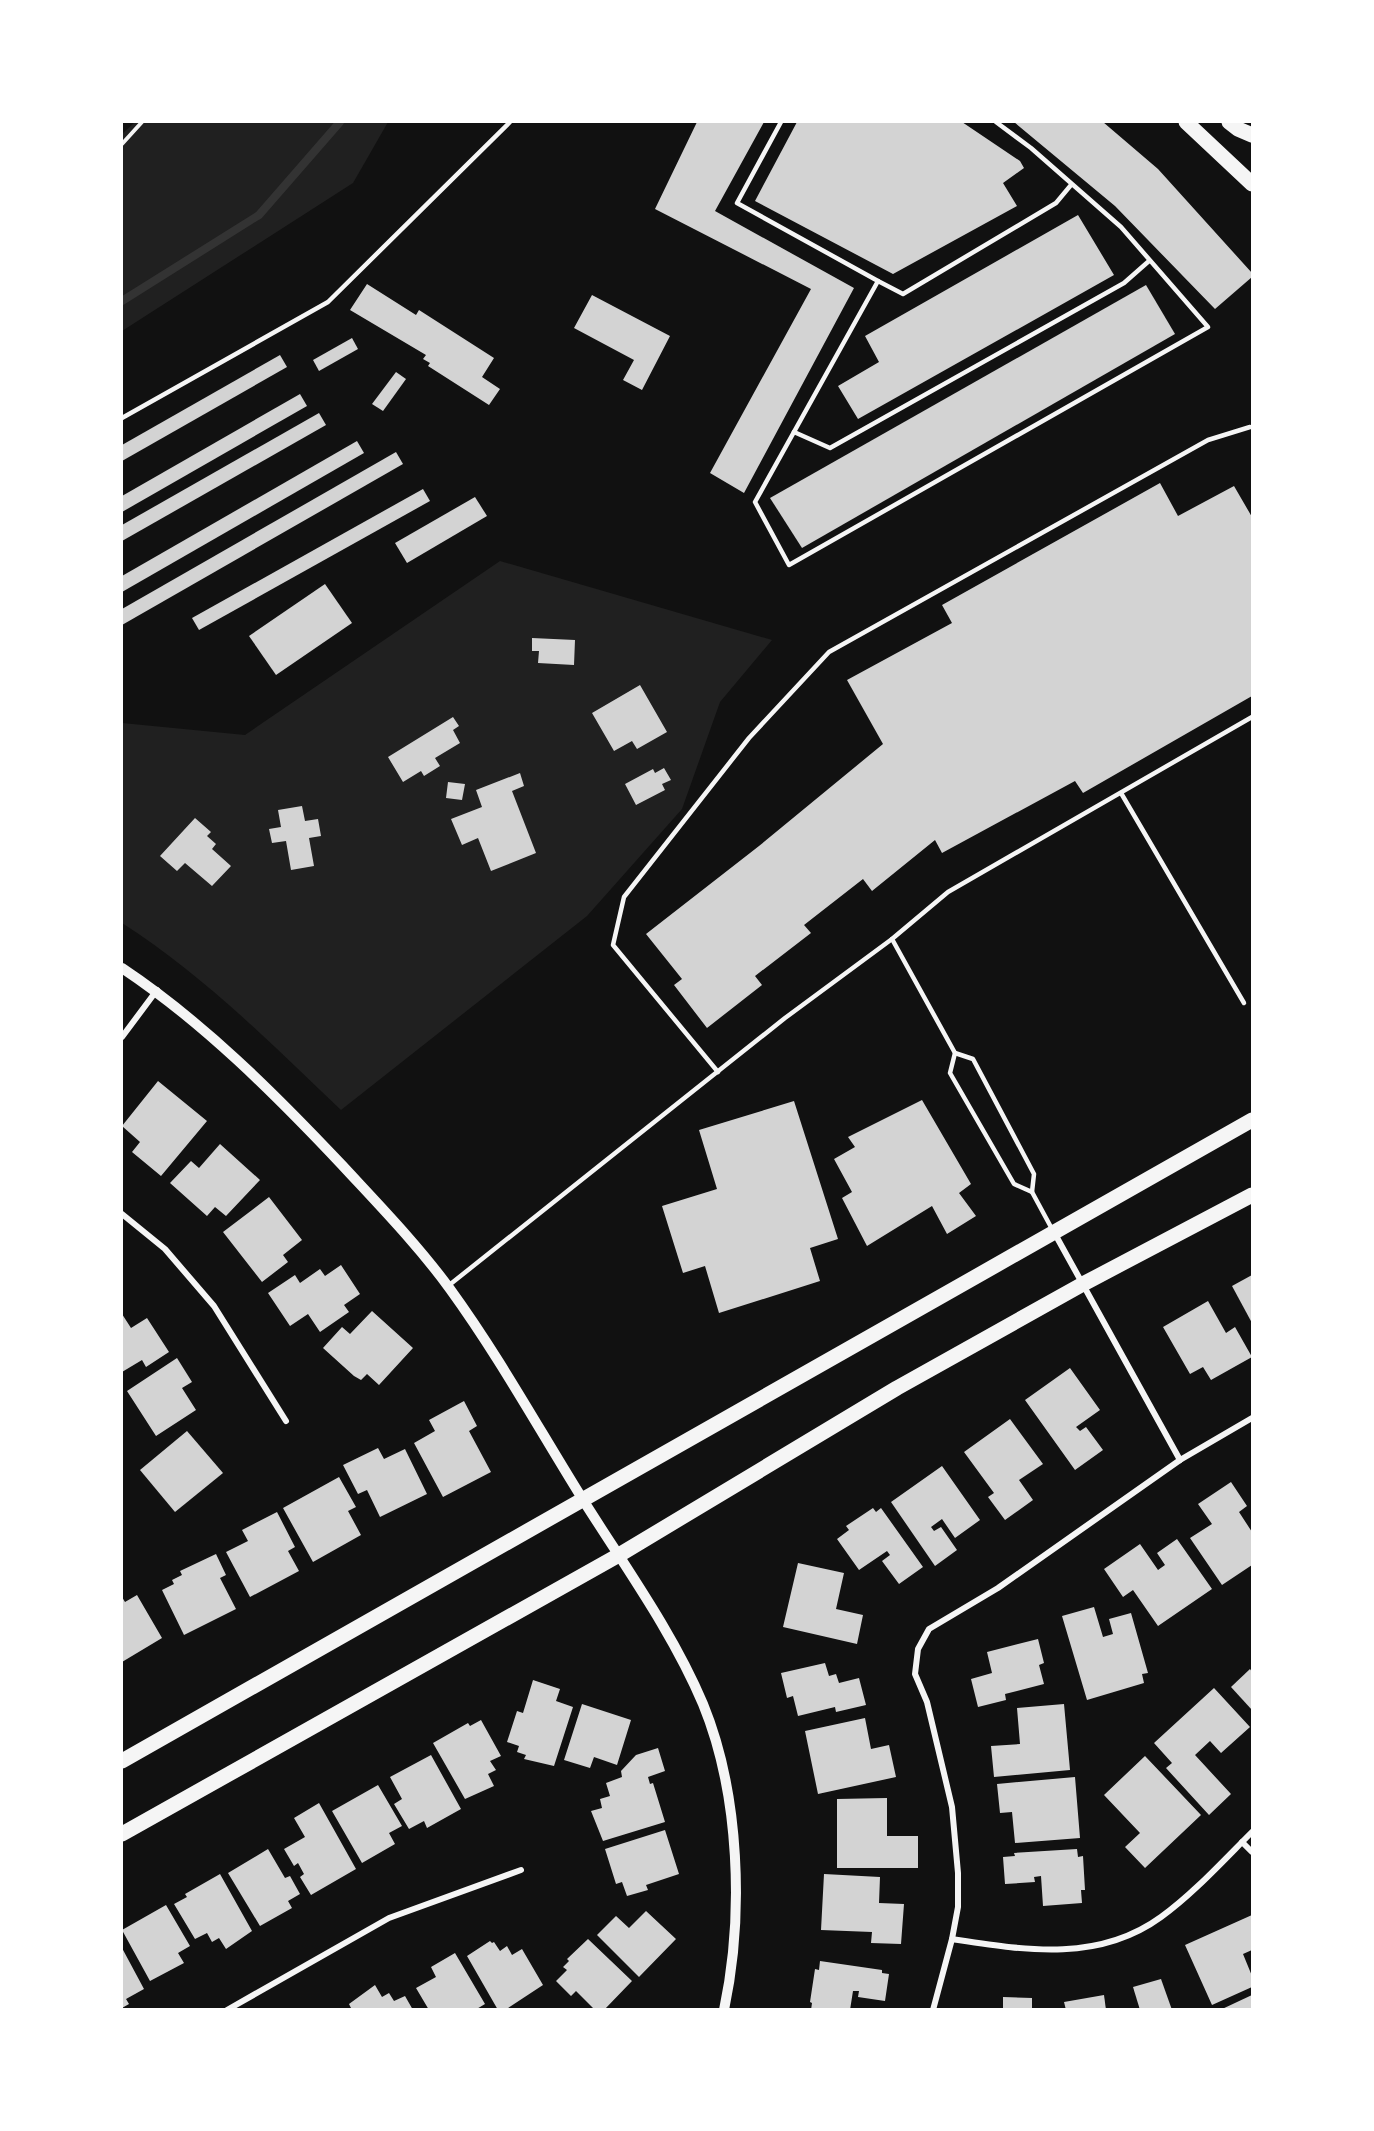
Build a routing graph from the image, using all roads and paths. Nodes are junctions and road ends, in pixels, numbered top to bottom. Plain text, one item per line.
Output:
1 (142, 122) edge
2 (510, 122) edge
3 (781, 122) edge
4 (996, 122) edge
5 (1186, 122) edge
6 (1229, 122) edge
7 (1252, 135) edge
8 (122, 144) edge
9 (1252, 184) edge
10 (1071, 185) junction
11 (1149, 261) junction
12 (878, 281) junction
13 (122, 418) edge
14 (1252, 428) edge
15 (794, 432) junction
16 (1252, 717) edge
17 (1121, 793) junction
18 (892, 939) junction
19 (122, 968) edge
20 (157, 990) junction
21 (1244, 1003) dead end
22 (122, 1037) edge
23 (955, 1053) junction
24 (718, 1072) junction
25 (1252, 1120) edge
26 (1032, 1192) junction
27 (1252, 1195) edge
28 (122, 1214) edge
29 (1055, 1234) junction
30 (1083, 1284) junction
31 (448, 1286) junction
32 (1252, 1418) edge
33 (285, 1421) dead end
34 (1179, 1460) junction
35 (583, 1500) junction
36 (619, 1556) junction
37 (122, 1761) edge
38 (1252, 1832) edge
39 (122, 1834) edge
40 (1242, 1842) junction
41 (1252, 1852) edge
42 (521, 1870) dead end
43 (952, 1940) junction
44 (227, 2010) edge
45 (724, 2010) edge
46 (933, 2010) edge

1 - 8 path
2 - 13 lane
3 - 12 lane
4 - 10 lane
5 - 9 main road
6 - 7 main road
10 - 11 lane
10 - 12 lane
11 - 15 lane
11 - 15 lane
12 - 15 lane
14 - 24 lane
16 - 17 lane
17 - 18 lane
17 - 21 lane
18 - 23 lane
18 - 24 lane
19 - 20 street
20 - 22 street
20 - 31 street
23 - 26 lane
23 - 26 lane
24 - 31 lane
25 - 29 main road
26 - 29 lane
27 - 30 main road
28 - 33 street
29 - 30 street
29 - 35 main road
30 - 34 street
30 - 36 main road
31 - 35 street
32 - 34 street
34 - 43 street
35 - 36 street
35 - 37 main road
36 - 39 main road
36 - 45 street
38 - 40 street
40 - 41 street
40 - 43 street
42 - 44 street
43 - 46 street

